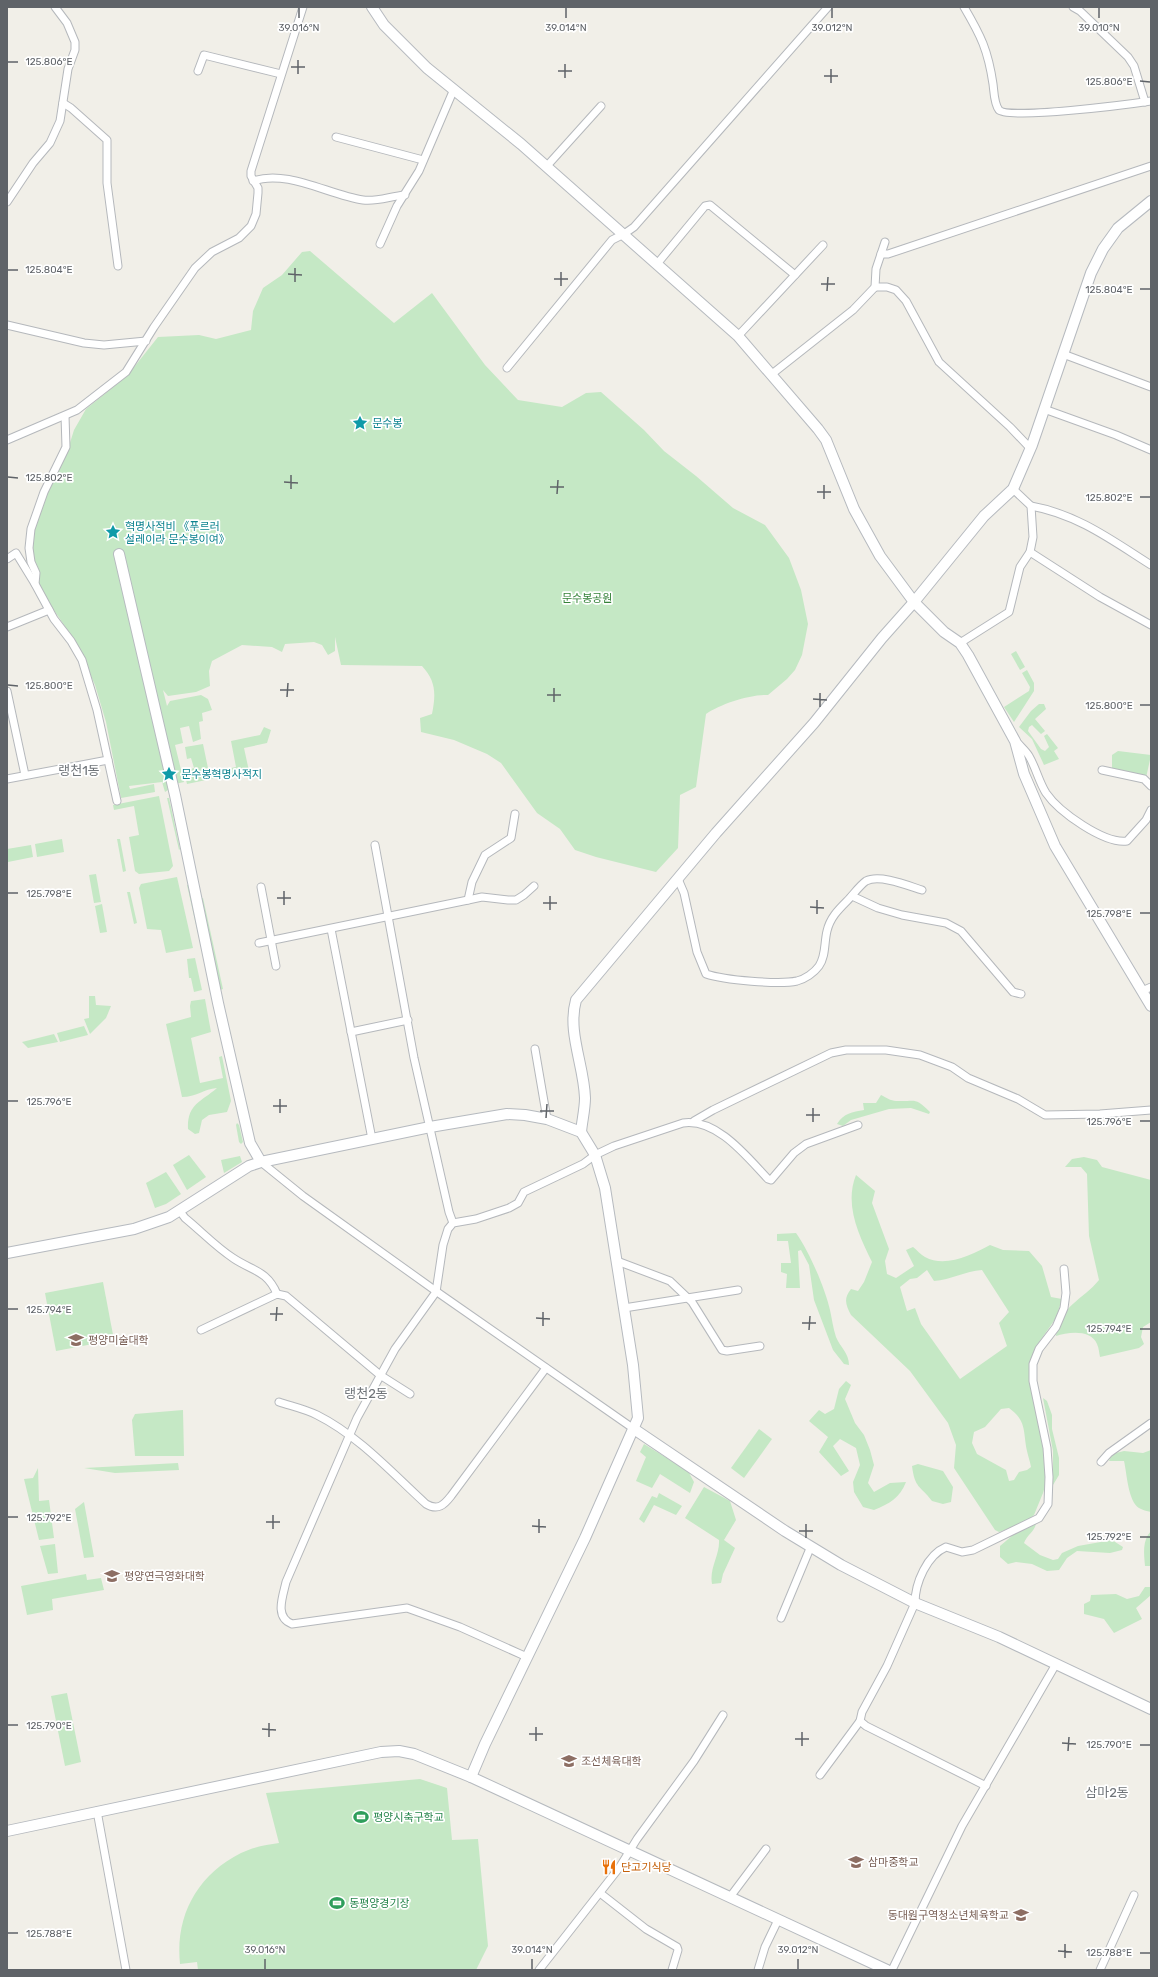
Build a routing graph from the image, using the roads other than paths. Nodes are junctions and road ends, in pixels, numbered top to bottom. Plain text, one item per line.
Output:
1 (55, 7) edge
2 (303, 7) edge
3 (372, 7) edge
4 (828, 7) edge
5 (964, 7) edge
6 (1074, 7) edge
7 (198, 71) dead end
8 (281, 74) junction
9 (454, 89) junction
10 (1148, 102) edge
11 (63, 103) junction
12 (601, 106) dead end
13 (336, 137) dead end
14 (423, 160) junction
15 (1151, 166) edge
16 (546, 167) junction
17 (253, 181) junction
18 (405, 195) junction
19 (1151, 201) edge
20 (7, 202) edge
21 (624, 234) junction
22 (884, 242) dead end
23 (380, 244) dead end
24 (823, 245) dead end
25 (881, 254) junction
26 (657, 264) junction
27 (118, 266) dead end
28 (795, 275) junction
29 (875, 286) junction
30 (7, 324) edge
31 (738, 336) junction
32 (146, 340) junction
33 (1063, 354) junction
34 (507, 368) dead end
35 (772, 374) junction
36 (1151, 387) edge
37 (1044, 409) junction
38 (65, 416) junction
39 (7, 440) edge
40 (1031, 449) junction
41 (1151, 450) edge
42 (1012, 489) junction
43 (1031, 506) junction
44 (1030, 552) junction
45 (119, 554) dead end
46 (7, 558) edge
47 (1151, 565) edge
48 (35, 584) junction
49 (914, 602) junction
50 (49, 610) junction
51 (1151, 625) edge
52 (7, 627) edge
53 (960, 644) junction
54 (7, 691) edge
55 (1015, 740) junction
56 (108, 760) junction
57 (1102, 770) dead end
58 (25, 775) junction
59 (7, 779) edge
60 (1151, 786) edge
61 (117, 801) dead end
62 (1151, 810) edge
63 (515, 814) dead end
64 (375, 846) dead end
65 (678, 879) junction
66 (534, 886) dead end
67 (261, 887) dead end
68 (922, 890) dead end
69 (852, 896) junction
70 (468, 900) junction
71 (388, 917) junction
72 (331, 929) junction
73 (272, 941) junction
74 (259, 943) dead end
75 (276, 966) dead end
76 (1147, 989) edge
77 (1021, 994) dead end
78 (1151, 1006) edge
79 (408, 1020) junction
80 (351, 1032) junction
81 (535, 1049) dead end
82 (1151, 1110) edge
83 (548, 1119) junction
84 (694, 1121) junction
85 (858, 1125) dead end
86 (430, 1127) junction
87 (581, 1132) junction
88 (372, 1139) junction
89 (595, 1155) junction
90 (260, 1162) junction
91 (179, 1210) junction
92 (454, 1223) junction
93 (7, 1253) edge
94 (617, 1262) junction
95 (1064, 1269) dead end
96 (738, 1290) dead end
97 (436, 1292) junction
98 (277, 1294) junction
99 (688, 1298) junction
100 (624, 1308) junction
101 (201, 1330) dead end
102 (760, 1346) dead end
103 (546, 1368) junction
104 (380, 1375) junction
105 (410, 1394) dead end
106 (279, 1402) dead end
107 (1151, 1423) edge
108 (634, 1429) junction
109 (350, 1436) junction
110 (1101, 1462) dead end
111 (811, 1546) junction
112 (915, 1602) junction
113 (781, 1618) dead end
114 (528, 1657) junction
115 (1056, 1664) junction
116 (1151, 1709) edge
117 (723, 1715) dead end
118 (860, 1721) junction
119 (820, 1775) dead end
120 (471, 1777) junction
121 (986, 1786) junction
122 (97, 1811) junction
123 (7, 1831) edge
124 (766, 1849) dead end
125 (630, 1852) junction
126 (600, 1893) junction
127 (1134, 1895) dead end
128 (730, 1897) junction
129 (778, 1920) junction
130 (126, 1970) edge
131 (539, 1970) edge
132 (672, 1970) edge
133 (758, 1970) edge
134 (887, 1970) edge
135 (892, 1970) edge
136 (1100, 1970) edge

1 - 11 street
2 - 8 street
3 - 9 street
4 - 21 street
5 - 10 street
6 - 10 street
7 - 8 street
8 - 17 street
9 - 14 street
9 - 16 street
11 - 20 street
11 - 27 street
12 - 16 street
13 - 14 street
14 - 18 street
15 - 25 street
16 - 21 street
17 - 18 street
17 - 32 street
18 - 23 street
19 - 33 street
21 - 26 street
21 - 34 street
22 - 25 street
24 - 28 street
25 - 29 street
26 - 28 street
26 - 31 street
28 - 31 street
29 - 35 street
29 - 40 street
30 - 32 street
31 - 35 street
32 - 38 street
33 - 36 street
33 - 37 street
35 - 49 street
37 - 40 street
37 - 41 street
38 - 39 street
38 - 48 street
40 - 42 street
42 - 43 street
42 - 49 street
43 - 44 street
43 - 47 street
44 - 51 street
44 - 53 street
45 - 90 street
46 - 48 street
48 - 50 street
49 - 53 street
49 - 65 street
50 - 52 street
50 - 56 street
53 - 55 street
54 - 58 street
55 - 62 street
55 - 76 street
56 - 58 street
56 - 61 street
57 - 60 street
58 - 59 street
63 - 70 street
64 - 71 street
65 - 69 street
65 - 87 street
66 - 70 street
67 - 73 street
68 - 69 street
69 - 77 street
70 - 71 street
71 - 72 street
71 - 79 street
72 - 73 street
72 - 80 street
73 - 74 street
73 - 75 street
76 - 78 street
79 - 80 street
79 - 86 street
80 - 88 street
81 - 83 street
82 - 84 street
83 - 86 street
83 - 87 street
84 - 85 street
84 - 89 street
86 - 88 street
86 - 92 street
87 - 89 street
88 - 90 street
89 - 92 street
89 - 94 street
90 - 91 street
90 - 97 street
91 - 93 street
91 - 98 street
92 - 97 street
94 - 99 street
94 - 100 street
95 - 112 street
96 - 99 street
97 - 103 street
97 - 104 street
98 - 101 street
98 - 104 street
99 - 100 street
99 - 102 street
100 - 108 street
103 - 108 street
103 - 109 street
104 - 105 street
104 - 109 street
106 - 109 street
107 - 110 street
108 - 111 street
108 - 114 street
109 - 114 street
111 - 112 street
111 - 113 street
112 - 115 street
112 - 118 street
114 - 120 street
115 - 116 street
115 - 121 street
117 - 125 street
118 - 119 street
118 - 121 street
120 - 122 street
120 - 125 street
121 - 135 street
122 - 123 street
122 - 130 street
124 - 128 street
125 - 126 street
125 - 128 street
126 - 131 street
126 - 132 street
127 - 136 street
128 - 129 street
129 - 133 street
129 - 134 street

